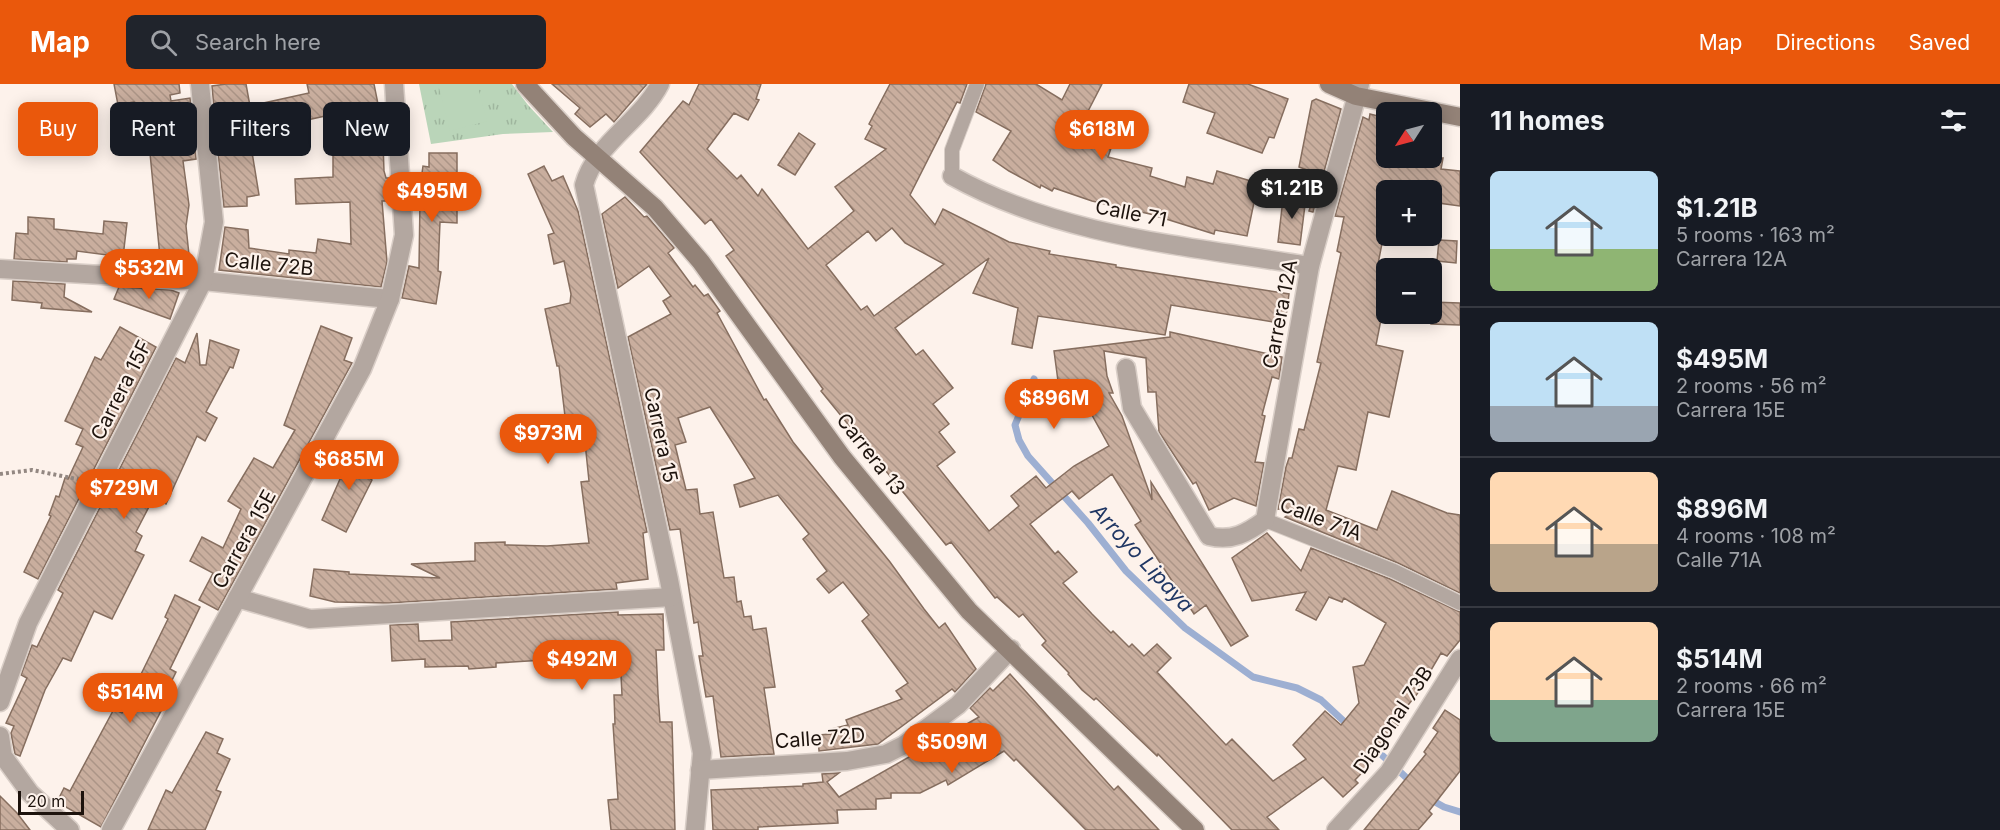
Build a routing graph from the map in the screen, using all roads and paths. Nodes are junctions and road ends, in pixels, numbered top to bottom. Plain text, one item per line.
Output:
1 (200, 84) edge
2 (394, 84) edge
3 (525, 84) edge
4 (660, 84) edge
5 (977, 84) edge
6 (1329, 84) edge
7 (1358, 90) edge
8 (1460, 117) edge
9 (599, 157) junction
10 (952, 176) joint
11 (1310, 266) junction
12 (0, 269) edge
13 (202, 280) junction
14 (390, 298) junction
15 (1126, 368) dead end
16 (0, 474) edge
17 (99, 483) junction
18 (1265, 520) junction
19 (672, 597) junction
20 (237, 598) junction
21 (1460, 603) edge
22 (1011, 649) junction
23 (1460, 659) edge
24 (0, 702) edge
25 (0, 736) edge
26 (5, 765) edge
27 (700, 770) junction
28 (70, 830) edge
29 (111, 830) edge
30 (696, 830) edge
31 (1195, 830) edge
32 (1336, 830) edge

1 - 13 street, Carrera 15F
2 - 14 street, Carrera 15E
3 - 9 street
4 - 9 street
5 - 10 lane
6 - 7 street
7 - 8 street
7 - 11 street, Carrera 12A
9 - 19 street, Carrera 15
9 - 22 street, Carrera 13
10 - 11 street, Calle 71
11 - 18 street, Carrera 12A
12 - 13 street, Calle 72B
13 - 14 street, Calle 72B
13 - 17 street, Carrera 15F
14 - 20 street, Carrera 15E
15 - 18 street, Calle 71A
16 - 17 path
17 - 24 street, Carrera 15F
18 - 21 lane, Calle 71A
19 - 20 street
19 - 27 street, Carrera 15
20 - 29 street, Carrera 15E
22 - 27 street, Calle 72D
22 - 31 street, Carrera 13
23 - 32 street, Diagonal 73B
25 - 26 street
26 - 28 street
27 - 30 street, Carrera 15

